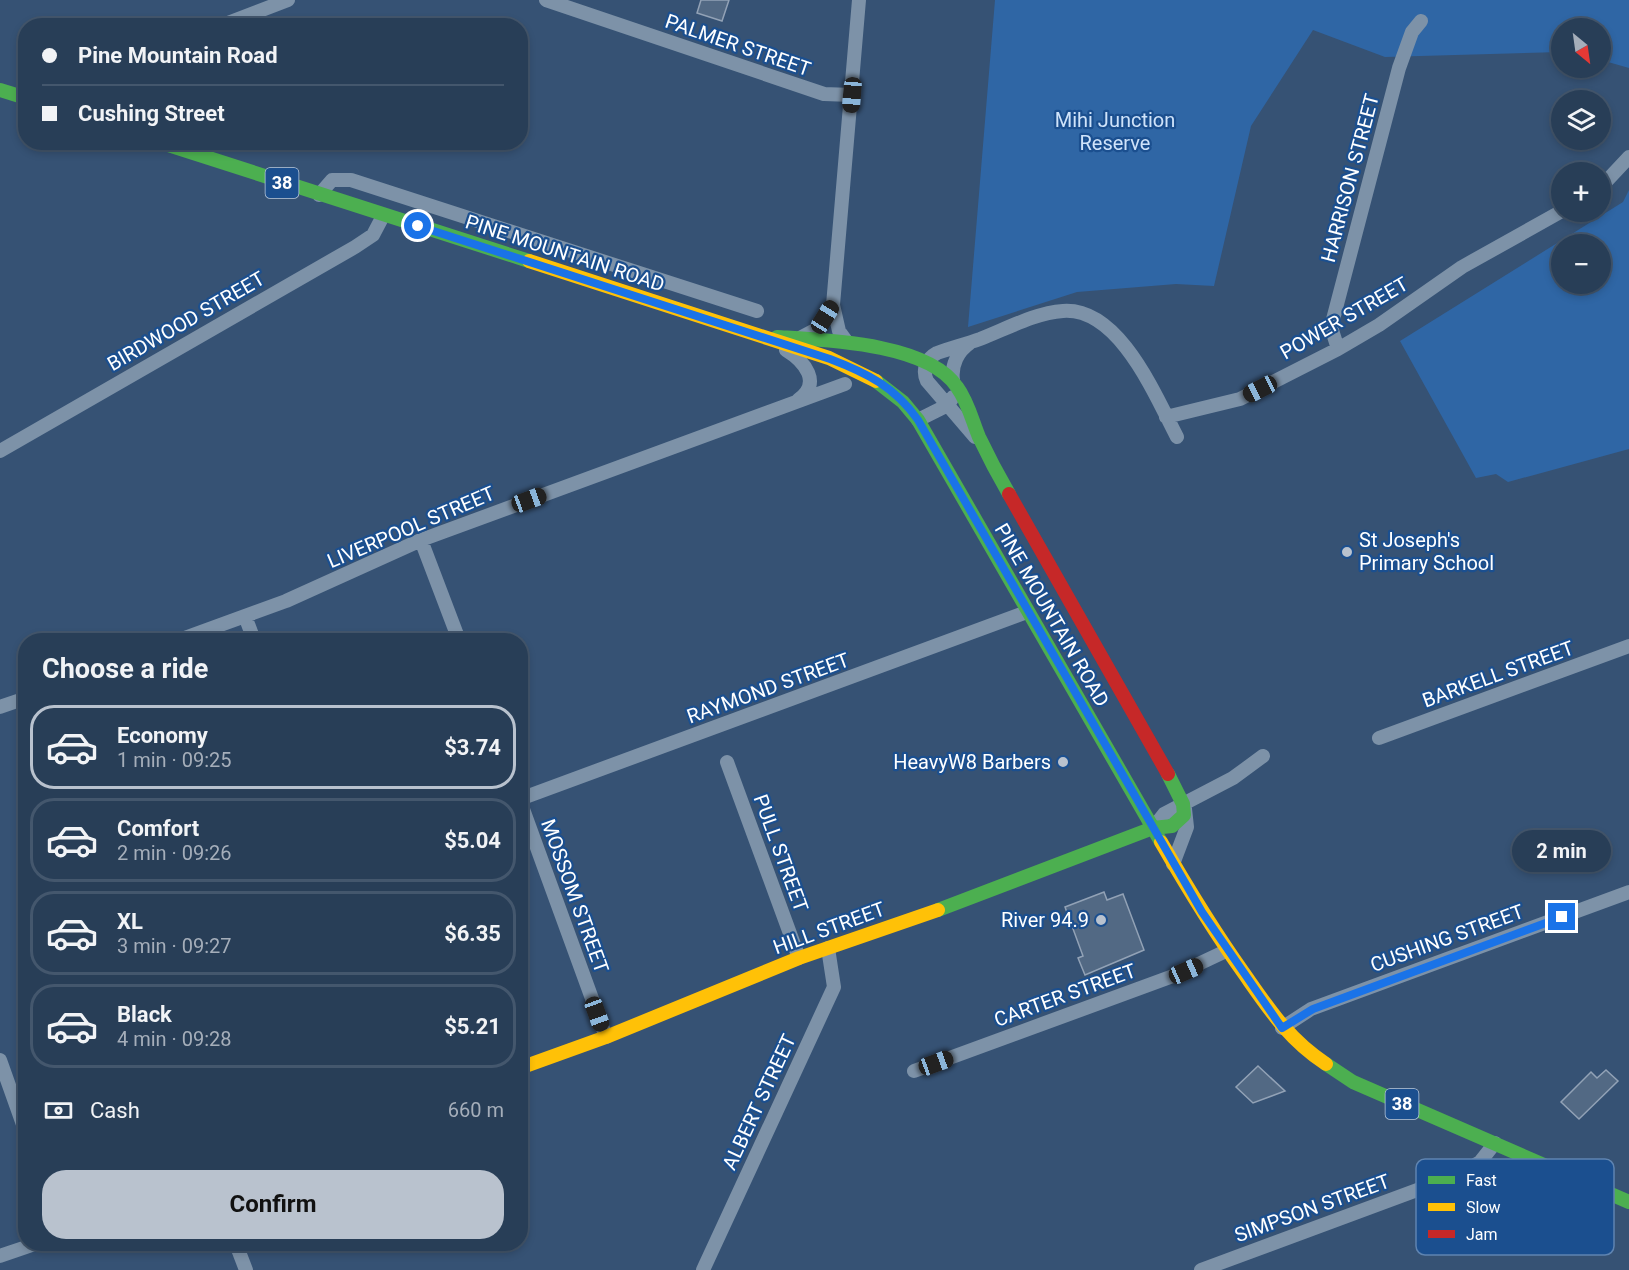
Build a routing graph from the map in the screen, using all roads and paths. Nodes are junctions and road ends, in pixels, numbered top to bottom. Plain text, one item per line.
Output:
1 (288, 0) edge
2 (546, 0) edge
3 (859, 0) edge
4 (241, 18) edge
5 (1422, 21) dead end
6 (0, 90) edge
7 (852, 95) junction
8 (18, 96) edge
9 (183, 150) edge
10 (1629, 157) edge
11 (1611, 177) edge
12 (319, 195) junction
13 (383, 216) junction
14 (1551, 217) edge
15 (833, 305) junction
16 (757, 311) dead end
17 (765, 337) junction
18 (800, 338) junction
19 (847, 342) junction
20 (970, 343) junction
21 (1338, 349) junction
22 (927, 364) junction
23 (845, 384) dead end
24 (956, 384) junction
25 (794, 402) junction
26 (948, 405) junction
27 (1166, 417) junction
28 (918, 420) junction
29 (1177, 437) dead end
30 (982, 445) junction
31 (0, 451) edge
32 (421, 540) junction
33 (1027, 612) junction
34 (245, 616) junction
35 (198, 633) edge
36 (251, 633) edge
37 (456, 633) edge
38 (1629, 646) edge
39 (18, 701) edge
40 (0, 707) edge
41 (1379, 738) dead end
42 (1263, 756) dead end
43 (727, 762) dead end
44 (528, 797) edge
45 (1184, 805) junction
46 (528, 822) edge
47 (1153, 828) junction
48 (1173, 864) junction
49 (1629, 892) edge
50 (828, 948) junction
51 (1226, 951) junction
52 (799, 958) junction
53 (1282, 1028) junction
54 (606, 1038) junction
55 (0, 1060) edge
56 (528, 1065) edge
57 (914, 1071) dead end
58 (18, 1111) edge
59 (1495, 1143) junction
60 (1482, 1159) edge
61 (1532, 1159) edge
62 (1416, 1190) edge
63 (18, 1250) edge
64 (239, 1251) edge
65 (0, 1256) edge
66 (246, 1270) edge
67 (703, 1270) edge
68 (1201, 1270) edge

1 - 4 street
2 - 7 street, PALMER STREET
3 - 7 street
5 - 21 street, HARRISON STREET
6 - 8 main road
7 - 15 street
9 - 12 main road, PINE MOUNTAIN ROAD / 38
10 - 11 street
12 - 13 main road, PINE MOUNTAIN ROAD / 38
12 - 16 street, PINE MOUNTAIN ROAD
13 - 17 main road, PINE MOUNTAIN ROAD / 38
13 - 31 street, BIRDWOOD STREET
14 - 21 street, POWER STREET
15 - 18 street
15 - 19 street
17 - 18 main road, PINE MOUNTAIN ROAD
17 - 25 street
17 - 28 main road, PINE MOUNTAIN ROAD / 38
18 - 19 main road, PINE MOUNTAIN ROAD
19 - 22 main road, PINE MOUNTAIN ROAD
20 - 22 street
20 - 24 street
20 - 27 street
21 - 27 street, POWER STREET
22 - 24 main road, PINE MOUNTAIN ROAD
22 - 26 street, PINE MOUNTAIN ROAD
23 - 25 street, LIVERPOOL STREET
24 - 26 street
24 - 30 main road, PINE MOUNTAIN ROAD
25 - 32 street, LIVERPOOL STREET
26 - 28 street
26 - 30 street, PINE MOUNTAIN ROAD
27 - 29 street
28 - 33 main road, PINE MOUNTAIN ROAD / 38
30 - 45 main road, PINE MOUNTAIN ROAD
32 - 34 street, LIVERPOOL STREET
32 - 37 street
33 - 44 street, RAYMOND STREET
33 - 47 main road, PINE MOUNTAIN ROAD / 38
34 - 35 street, LIVERPOOL STREET
34 - 36 street
38 - 41 street, BARKELL STREET
39 - 40 street
42 - 45 street
43 - 52 street, PULL STREET
45 - 47 main road
45 - 48 street
46 - 54 street, MOSSOM STREET
47 - 48 main road, PINE MOUNTAIN ROAD / 38
47 - 50 main road, HILL STREET
48 - 51 main road, PINE MOUNTAIN ROAD / 38
49 - 53 street, CUSHING STREET
50 - 52 main road, HILL STREET
50 - 67 street, ALBERT STREET
51 - 53 main road, PINE MOUNTAIN ROAD / 38
51 - 57 street, CARTER STREET
52 - 54 main road, HILL STREET
53 - 59 main road, PINE MOUNTAIN ROAD / 38
54 - 56 main road, HILL STREET
55 - 58 street
59 - 60 street, SIMPSON STREET
59 - 61 main road, PINE MOUNTAIN ROAD / 38
62 - 68 street, SIMPSON STREET
63 - 65 street
64 - 66 street

